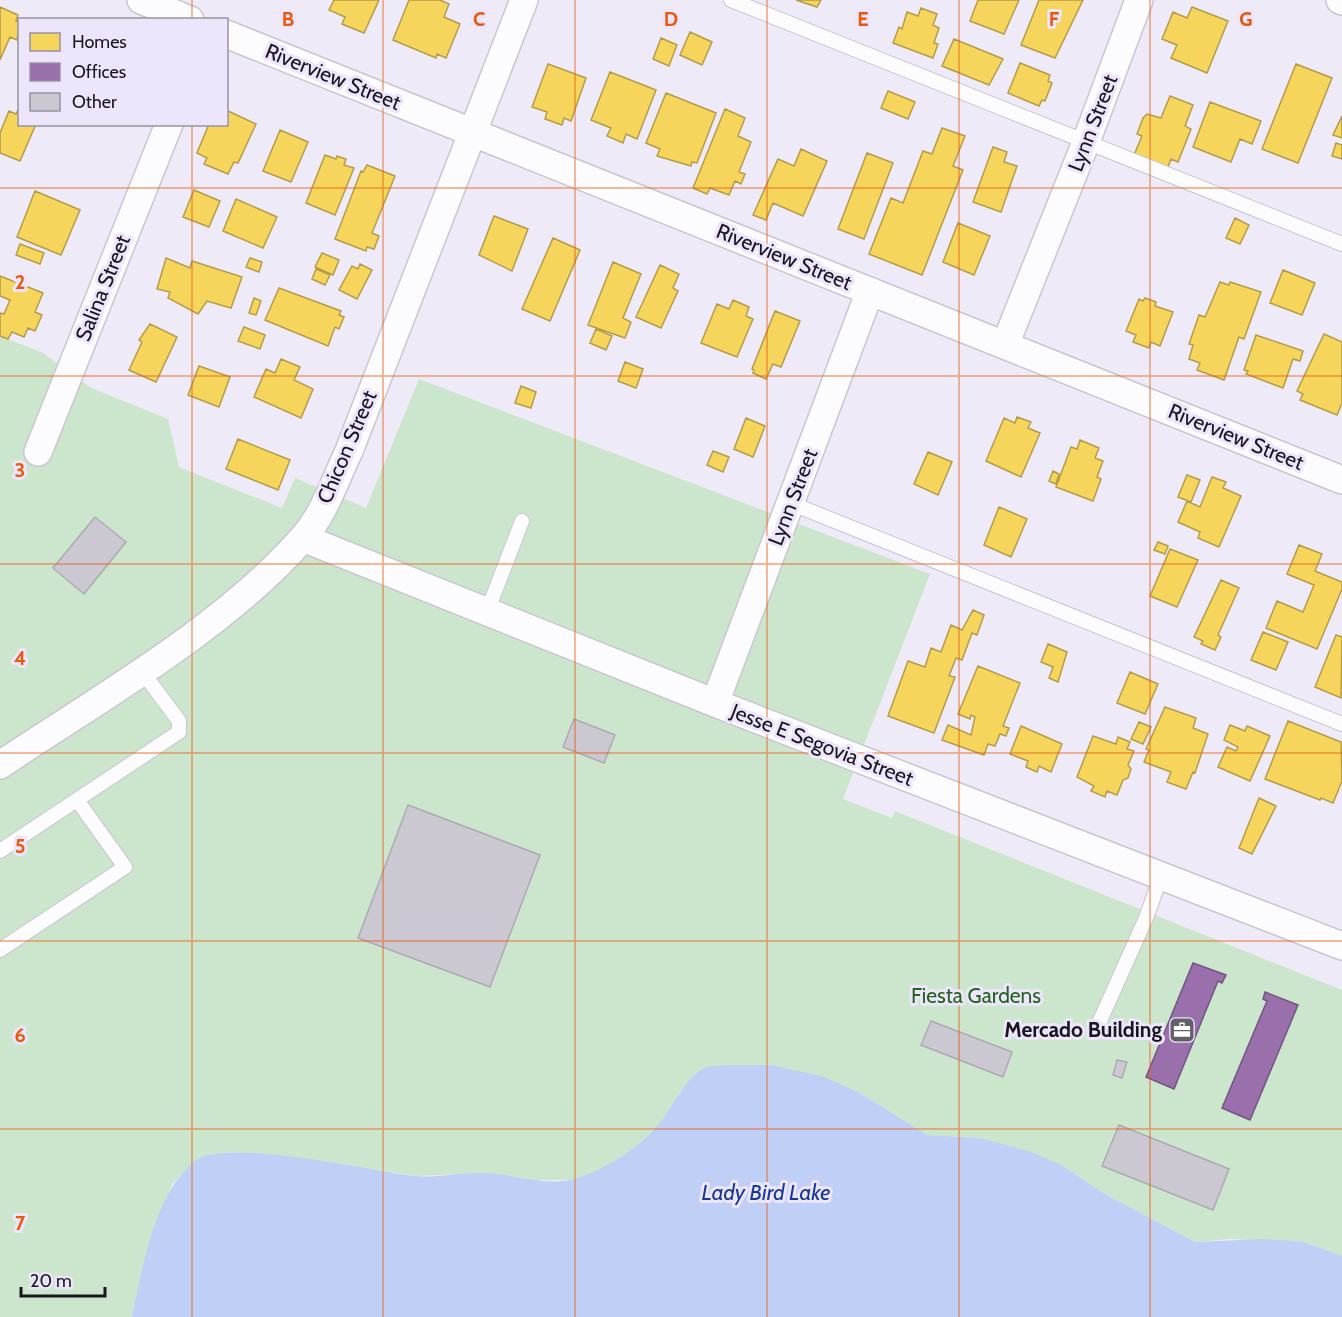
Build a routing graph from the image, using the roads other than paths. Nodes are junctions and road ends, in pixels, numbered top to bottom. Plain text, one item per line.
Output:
1 (141, 0) edge
2 (524, 0) edge
3 (731, 0) edge
4 (1139, 0) edge
5 (185, 18) edge
6 (228, 35) edge
7 (168, 126) edge
8 (472, 133) junction
9 (1086, 142) junction
10 (1342, 244) edge
11 (870, 291) junction
12 (1005, 345) junction
13 (38, 452) dead end
14 (1342, 480) edge
15 (790, 503) junction
16 (522, 521) dead end
17 (303, 538) junction
18 (487, 612) junction
19 (141, 670) junction
20 (715, 703) junction
21 (1342, 724) edge
22 (0, 765) edge
23 (77, 800) junction
24 (0, 851) edge
25 (1161, 876) junction
26 (1342, 946) edge
27 (0, 950) edge
28 (1095, 1032) dead end

1 - 5 street
2 - 8 street, Chicon Street
3 - 9 lane
4 - 9 street, Lynn Street
6 - 8 street, Riverview Street
7 - 13 street, Salina Street
8 - 11 street, Riverview Street
8 - 17 street, Chicon Street
9 - 10 lane
9 - 12 street, Lynn Street
11 - 12 street, Riverview Street
11 - 15 street, Lynn Street
12 - 14 street, Riverview Street
15 - 20 street, Lynn Street
15 - 21 lane
16 - 18 lane
17 - 18 street, Jesse E Segovia Street
17 - 19 street, Chicon Street
18 - 20 street, Jesse E Segovia Street
19 - 22 street, Chicon Street
19 - 23 lane
20 - 25 street, Jesse E Segovia Street
23 - 24 lane
23 - 27 lane
25 - 26 street, Jesse E Segovia Street
25 - 28 lane

